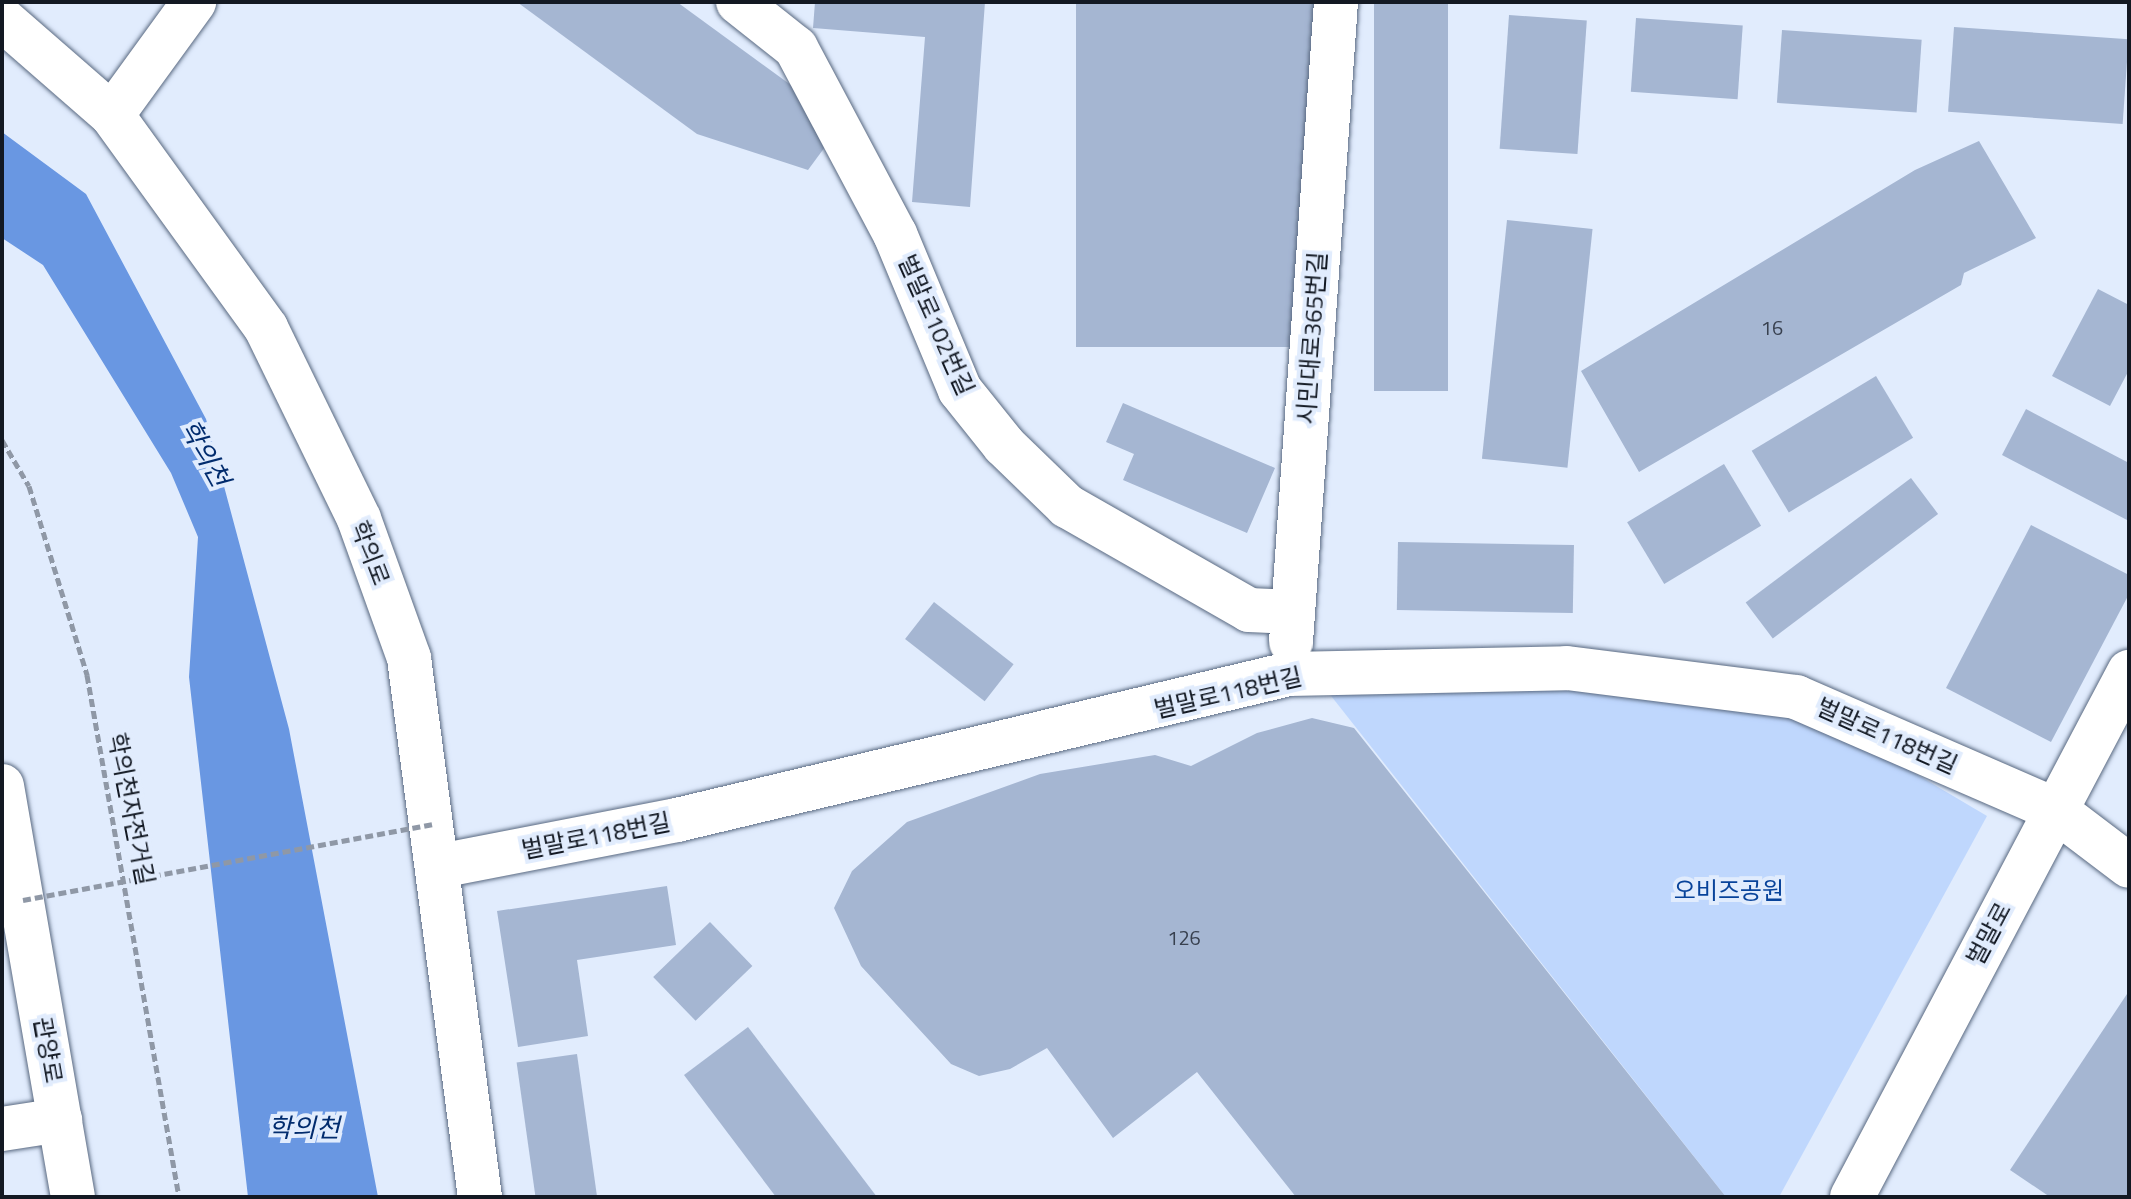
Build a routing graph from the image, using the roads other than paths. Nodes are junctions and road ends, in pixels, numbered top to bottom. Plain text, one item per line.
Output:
1 (194, 2) edge
2 (738, 2) edge
3 (1336, 2) edge
4 (2, 19) edge
5 (112, 115) junction
6 (1293, 612) junction
7 (2129, 672) edge
8 (1289, 674) junction
9 (2, 786) edge
10 (2054, 809) junction
11 (436, 845) junction
12 (2129, 866) edge
13 (19, 982) edge
14 (60, 1120) junction
15 (2, 1129) edge
16 (73, 1197) edge
17 (480, 1197) edge
18 (1852, 1197) edge

1 - 5 street
2 - 6 street, 벌말로102번길
3 - 6 street, 시민대로365번길
4 - 5 street, 학의로
5 - 11 street, 학의로
6 - 8 street, 시민대로365번길
7 - 10 street, 벌말로
8 - 10 street, 벌말로118번길
8 - 11 street, 벌말로118번길
9 - 13 street, 관양로
10 - 12 street, 벌말로118번길
10 - 18 street, 벌말로
11 - 17 street, 학의로
13 - 14 street, 관양로
14 - 15 street
14 - 16 street, 관양로

